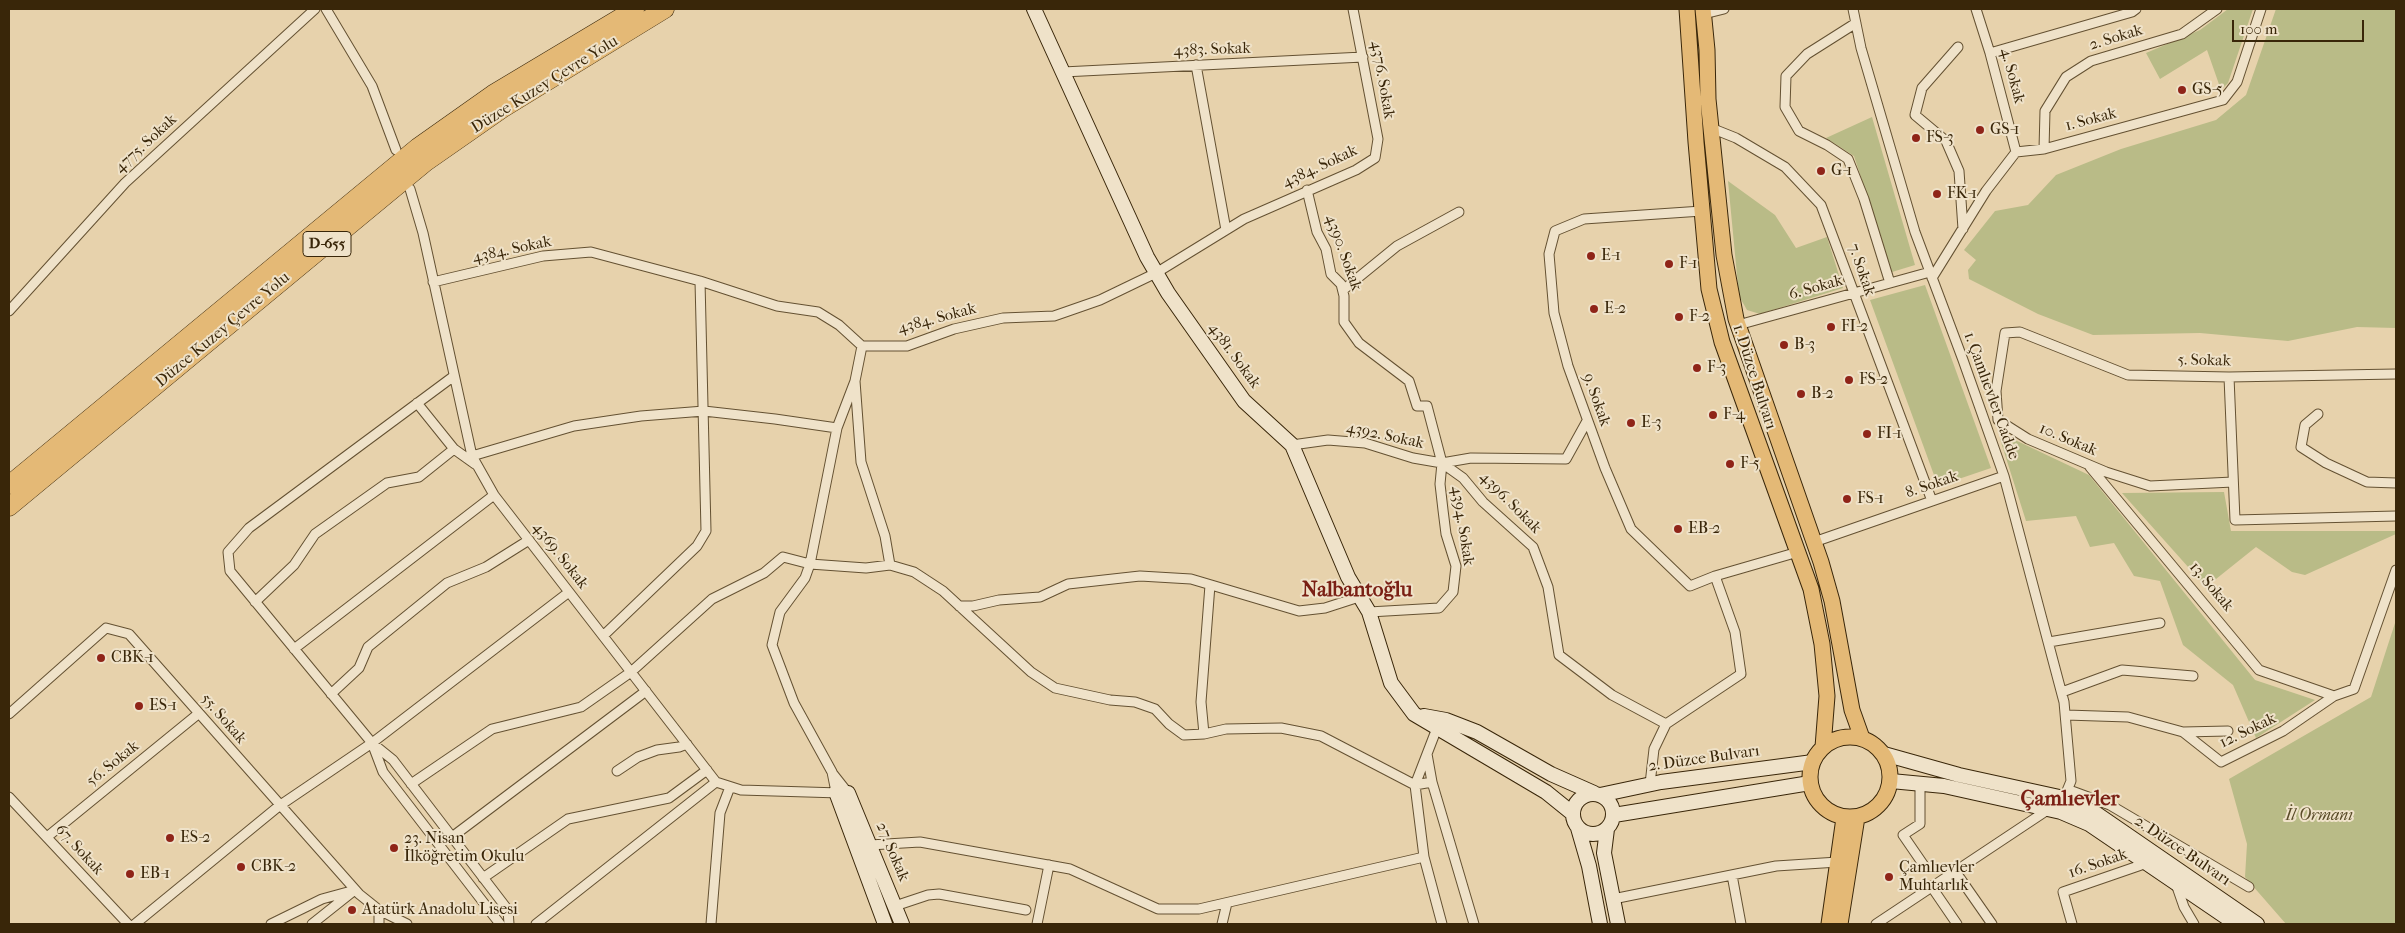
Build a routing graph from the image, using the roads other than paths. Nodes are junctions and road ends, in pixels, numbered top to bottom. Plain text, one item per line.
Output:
1 (315, 9) edge
2 (326, 9) edge
3 (665, 9) edge
4 (670, 9) edge
5 (1034, 9) edge
6 (1353, 9) edge
7 (1687, 9) edge
8 (1724, 9) edge
9 (1854, 9) edge
10 (1976, 9) edge
11 (2136, 9) edge
12 (2217, 9) edge
13 (2261, 9) edge
14 (1703, 11) edge
15 (639, 16) edge
16 (1856, 23) junction
17 (1958, 47) dead end
18 (1990, 53) junction
19 (1363, 57) junction
20 (1196, 65) junction
21 (1063, 72) junction
22 (1711, 128) junction
23 (2044, 148) junction
24 (396, 150) dead end
25 (2016, 152) junction
26 (1375, 158) joint
27 (410, 189) dead end
28 (1307, 190) junction
29 (1702, 211) junction
30 (1459, 212) dead end
31 (1963, 229) junction
32 (1226, 230) junction
33 (1156, 273) junction
34 (1931, 275) junction
35 (700, 280) junction
36 (433, 282) junction
37 (1890, 283) junction
38 (1343, 290) junction
39 (1853, 294) junction
40 (9, 311) edge
41 (1738, 325) junction
42 (862, 346) junction
43 (2396, 374) edge
44 (454, 376) junction
45 (2229, 377) junction
46 (855, 381) junction
47 (417, 403) junction
48 (704, 411) junction
49 (2318, 414) dead end
50 (1998, 420) junction
51 (1588, 421) junction
52 (1985, 423) junction
53 (837, 428) junction
54 (1292, 445) junction
55 (454, 449) junction
56 (472, 456) junction
57 (1442, 463) junction
58 (2088, 464) junction
59 (478, 466) junction
60 (2004, 476) junction
61 (2233, 482) junction
62 (2396, 483) edge
63 (9, 485) edge
64 (494, 495) junction
65 (1932, 501) junction
66 (9, 506) edge
67 (2396, 516) edge
68 (529, 540) junction
69 (1814, 542) junction
70 (1798, 552) junction
71 (810, 564) junction
72 (890, 565) junction
73 (2396, 570) edge
74 (1715, 576) junction
75 (1210, 585) junction
76 (569, 592) junction
77 (1359, 597) junction
78 (255, 602) junction
79 (959, 606) junction
80 (1369, 612) junction
81 (2160, 623) dead end
82 (603, 636) junction
83 (2049, 642) junction
84 (294, 649) junction
85 (631, 672) junction
86 (2193, 676) dead end
87 (646, 691) junction
88 (2062, 692) junction
89 (331, 694) junction
90 (2334, 696) junction
91 (9, 714) edge
92 (198, 714) junction
93 (2066, 715) junction
94 (1441, 724) junction
95 (1666, 724) junction
96 (2183, 732) junction
97 (2228, 732) dead end
98 (1204, 734) junction
99 (1862, 738) junction
100 (372, 743) junction
101 (687, 744) junction
102 (1823, 747) junction
103 (1426, 754) junction
104 (1884, 754) junction
105 (1813, 762) junction
106 (707, 770) junction
107 (617, 771) dead end
108 (1891, 781) junction
109 (716, 782) junction
110 (1432, 782) junction
111 (1810, 783) junction
112 (411, 784) junction
113 (1650, 784) junction
114 (1920, 784) junction
115 (1415, 785) junction
116 (730, 787) junction
117 (842, 793) junction
118 (1597, 794) junction
119 (2066, 794) junction
120 (9, 796) edge
121 (279, 806) junction
122 (2049, 809) junction
123 (1572, 813) junction
124 (1614, 815) junction
125 (1850, 817) junction
126 (1578, 828) junction
127 (1607, 829) junction
128 (452, 837) junction
129 (47, 838) junction
130 (870, 845) junction
131 (1424, 857) junction
132 (1838, 862) junction
133 (2147, 863) junction
134 (1048, 865) junction
135 (1925, 868) dead end
136 (1955, 871) junction
137 (1732, 875) junction
138 (483, 878) junction
139 (2176, 883) junction
140 (1931, 886) junction
141 (2249, 887) dead end
142 (355, 890) junction
143 (1613, 899) junction
144 (1227, 903) junction
145 (895, 906) junction
146 (379, 910) junction
147 (1026, 910) dead end
148 (128, 924) edge
149 (135, 924) edge
150 (272, 924) edge
151 (312, 924) edge
152 (378, 924) edge
153 (407, 924) edge
154 (500, 924) edge
155 (509, 924) edge
156 (536, 924) edge
157 (711, 924) edge
158 (885, 924) edge
159 (902, 924) edge
160 (1037, 924) edge
161 (1222, 924) edge
162 (1442, 924) edge
163 (1474, 924) edge
164 (1600, 924) edge
165 (1618, 924) edge
166 (1741, 924) edge
167 (1829, 924) edge
168 (1840, 924) edge
169 (1876, 924) edge
170 (1957, 924) edge
171 (1992, 924) edge
172 (2072, 924) edge
173 (2194, 924) edge
174 (2236, 924) edge
175 (2257, 924) edge

1 - 40 street, 4775. Sokak
2 - 24 street
3 - 15 highway, Düzce Kuzey Çevre Yolu / D-655
4 - 15 highway
5 - 21 street, 4381. Sokak
6 - 19 street, 4376. Sokak
7 - 29 main road, 1. Düzce Bulvarı
8 - 14 street
9 - 16 street, 1. Çamlıevler Cadde
10 - 18 street, 4. Sokak
11 - 18 street
12 - 23 street, 2. Sokak
13 - 23 street, 1. Sokak
14 - 22 main road, 1. Düzce Bulvarı
15 - 63 highway, Düzce Kuzey Çevre Yolu / D-655
15 - 66 highway, Düzce Kuzey Çevre Yolu / D-655
16 - 34 street, 1. Çamlıevler Cadde
16 - 37 street
17 - 31 street
18 - 25 street, 4. Sokak
19 - 20 street, 4383. Sokak
19 - 26 street, 4376. Sokak
20 - 21 street, 4383. Sokak
20 - 32 street
21 - 33 street, 4381. Sokak
22 - 39 street, 7. Sokak
22 - 41 main road, 1. Düzce Bulvarı
23 - 25 street, 1. Sokak
25 - 31 street
26 - 28 street, 4384. Sokak
27 - 36 street, 4369. Sokak
28 - 32 street, 4384. Sokak
28 - 38 street, 4390. Sokak
29 - 51 street, 9. Sokak
29 - 70 main road, 1. Düzce Bulvarı
30 - 38 street
31 - 34 street
32 - 33 street, 4384. Sokak
33 - 42 street, 4384. Sokak
33 - 54 street, 4381. Sokak
34 - 37 street, 6. Sokak
34 - 52 street, 1. Çamlıevler Cadde
35 - 36 street, 4384. Sokak
35 - 42 street, 4384. Sokak
35 - 48 street
36 - 44 street, 4369. Sokak
37 - 39 street, 6. Sokak
38 - 57 street, 4390. Sokak
39 - 41 street, 6. Sokak
39 - 65 street, 7. Sokak
41 - 69 main road, 1. Düzce Bulvarı
42 - 46 street
43 - 45 street, 5. Sokak
44 - 47 street
44 - 56 street, 4369. Sokak
45 - 50 street, 5. Sokak
45 - 61 street
46 - 53 street
46 - 72 street
47 - 55 street
47 - 78 street
48 - 53 street
48 - 56 street
48 - 82 street
49 - 62 street
50 - 52 street
50 - 58 street, 10. Sokak
51 - 57 street
51 - 74 street, 9. Sokak
52 - 60 street, 1. Çamlıevler Cadde
53 - 71 street
54 - 57 street, 4392. Sokak
54 - 77 street, 4381. Sokak
55 - 59 street
55 - 78 street
56 - 59 street, 4369. Sokak
57 - 80 street, 4394. Sokak
57 - 95 street, 4396. Sokak
58 - 61 street, 10. Sokak
58 - 90 street, 13. Sokak
59 - 64 street, 4369. Sokak
60 - 65 street, 8. Sokak
60 - 83 street, 1. Çamlıevler Cadde
61 - 67 street
64 - 68 street, 4369. Sokak
64 - 84 street
65 - 69 street, 8. Sokak
68 - 76 street, 4369. Sokak
68 - 89 street
69 - 99 main road, 1. Düzce Bulvarı
70 - 74 street, 9. Sokak
70 - 102 main road, 1. Düzce Bulvarı
71 - 72 street
71 - 85 street
71 - 117 street
72 - 79 street
73 - 90 street, 12. Sokak
74 - 95 street
75 - 77 street
75 - 79 street
75 - 98 street
76 - 82 street, 4369. Sokak
76 - 100 street
77 - 80 street, 4381. Sokak
78 - 84 street
79 - 98 street
80 - 94 street, 4381. Sokak
81 - 83 street
82 - 85 street, 4369. Sokak
83 - 88 street, 1. Çamlıevler Cadde
84 - 89 street
85 - 87 street, 4369. Sokak
85 - 112 street
86 - 88 street
87 - 101 street, 4369. Sokak
87 - 128 street
88 - 93 street, 1. Çamlıevler Cadde
89 - 100 street
90 - 96 street, 12. Sokak
91 - 92 street, 55. Sokak
92 - 121 street, 55. Sokak
92 - 129 street, 56. Sokak
93 - 96 street, 12. Sokak
93 - 119 street, 1. Çamlıevler Cadde
94 - 103 street
94 - 118 street
94 - 123 street
95 - 113 street
96 - 97 street
98 - 115 street
99 - 102 main road
99 - 104 main road
100 - 112 street
100 - 121 street
100 - 154 street
101 - 106 street, 4369. Sokak
101 - 107 street
102 - 105 main road
103 - 110 street
103 - 115 street
104 - 108 main road
104 - 119 street, 2. Düzce Bulvarı
105 - 111 main road
105 - 113 street, 2. Düzce Bulvarı
106 - 109 street, 4369. Sokak
106 - 138 street
108 - 114 street, 2. Düzce Bulvarı
108 - 125 main road
109 - 116 street
109 - 156 street
110 - 115 street
110 - 163 street
111 - 124 street
111 - 125 main road
112 - 128 street
113 - 118 street, 2. Düzce Bulvarı
114 - 122 street, 2. Düzce Bulvarı
114 - 135 street
115 - 131 street
116 - 117 street
116 - 157 street
117 - 130 street, 27. Sokak
117 - 158 street
118 - 123 street
118 - 124 street
119 - 122 street
119 - 141 street
119 - 175 street, 2. Düzce Bulvarı
120 - 129 street, 67. Sokak
121 - 142 street, 55. Sokak
121 - 149 street
122 - 133 street, 2. Düzce Bulvarı
122 - 136 street
123 - 126 street
124 - 127 street
125 - 132 main road
125 - 168 main road
126 - 127 street
126 - 164 street
127 - 143 street
128 - 138 street
129 - 148 street, 67. Sokak
130 - 134 street
130 - 145 street, 27. Sokak
131 - 144 street
131 - 162 street
132 - 137 street
132 - 167 main road
133 - 139 street, 2. Düzce Bulvarı
133 - 172 street, 16. Sokak
134 - 144 street
134 - 160 street
136 - 140 street
136 - 171 street
137 - 143 street
137 - 166 street
138 - 155 street
139 - 173 street
139 - 174 street, 2. Düzce Bulvarı
140 - 169 street
140 - 170 street
142 - 146 street, 55. Sokak
142 - 150 street
142 - 151 street
143 - 165 street
144 - 161 street
145 - 147 street
145 - 159 street, 27. Sokak
146 - 152 street
146 - 153 street, 55. Sokak

